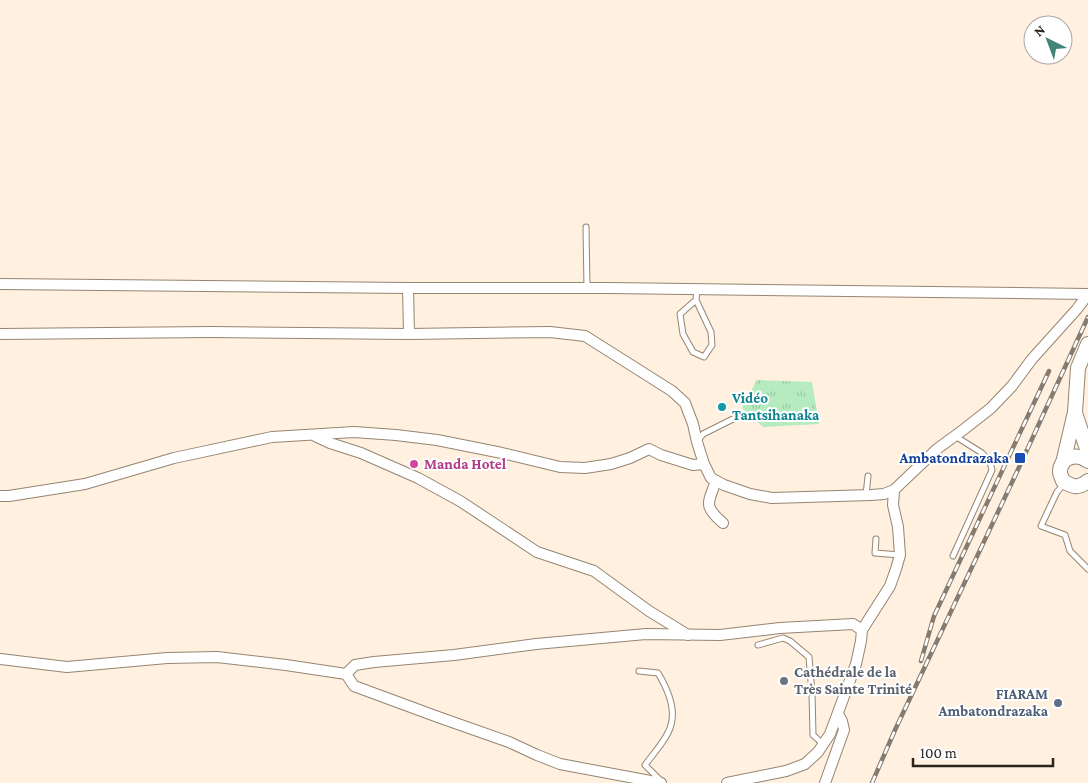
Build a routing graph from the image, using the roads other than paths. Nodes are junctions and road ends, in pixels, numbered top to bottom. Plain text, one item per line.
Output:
1 (586, 227) dead end
2 (0, 284) edge
3 (408, 288) junction
4 (586, 288) junction
5 (1088, 294) edge
6 (696, 295) junction
7 (0, 334) edge
8 (409, 334) junction
9 (1088, 344) edge
10 (1075, 412) junction
11 (737, 417) dead end
12 (313, 435) junction
13 (955, 436) junction
14 (697, 442) junction
15 (1088, 452) edge
16 (1088, 461) edge
17 (1063, 463) junction
18 (704, 464) junction
19 (868, 476) dead end
20 (716, 481) junction
21 (1065, 482) junction
22 (1086, 484) edge
23 (894, 490) junction
24 (866, 495) junction
25 (0, 496) edge
26 (722, 523) dead end
27 (876, 539) dead end
28 (900, 555) junction
29 (953, 556) dead end
30 (1088, 569) edge
31 (862, 630) junction
32 (689, 635) junction
33 (758, 645) dead end
34 (0, 660) edge
35 (639, 671) dead end
36 (346, 674) junction
37 (838, 714) junction
38 (823, 744) junction
39 (752, 780) edge
40 (662, 783) edge
41 (727, 783) edge
42 (825, 783) edge

1 - 4 lane
2 - 3 street
3 - 4 street
3 - 8 street
4 - 6 street
5 - 6 street
5 - 13 street
6 - 6 lane
7 - 8 street
8 - 14 street
9 - 10 street
10 - 15 street
10 - 17 street
11 - 14 lane
12 - 18 street
12 - 25 street
12 - 32 street
13 - 23 street
13 - 29 lane
14 - 18 street
16 - 17 street
17 - 21 street
18 - 20 street
19 - 24 lane
20 - 24 street
20 - 26 street
21 - 22 street
21 - 30 lane
23 - 24 street
23 - 28 street
27 - 28 lane
28 - 31 street
31 - 32 street
31 - 37 street
32 - 36 street
33 - 38 lane
34 - 36 street
35 - 40 lane
36 - 40 street
37 - 38 street
37 - 42 street
38 - 39 street
39 - 41 street

